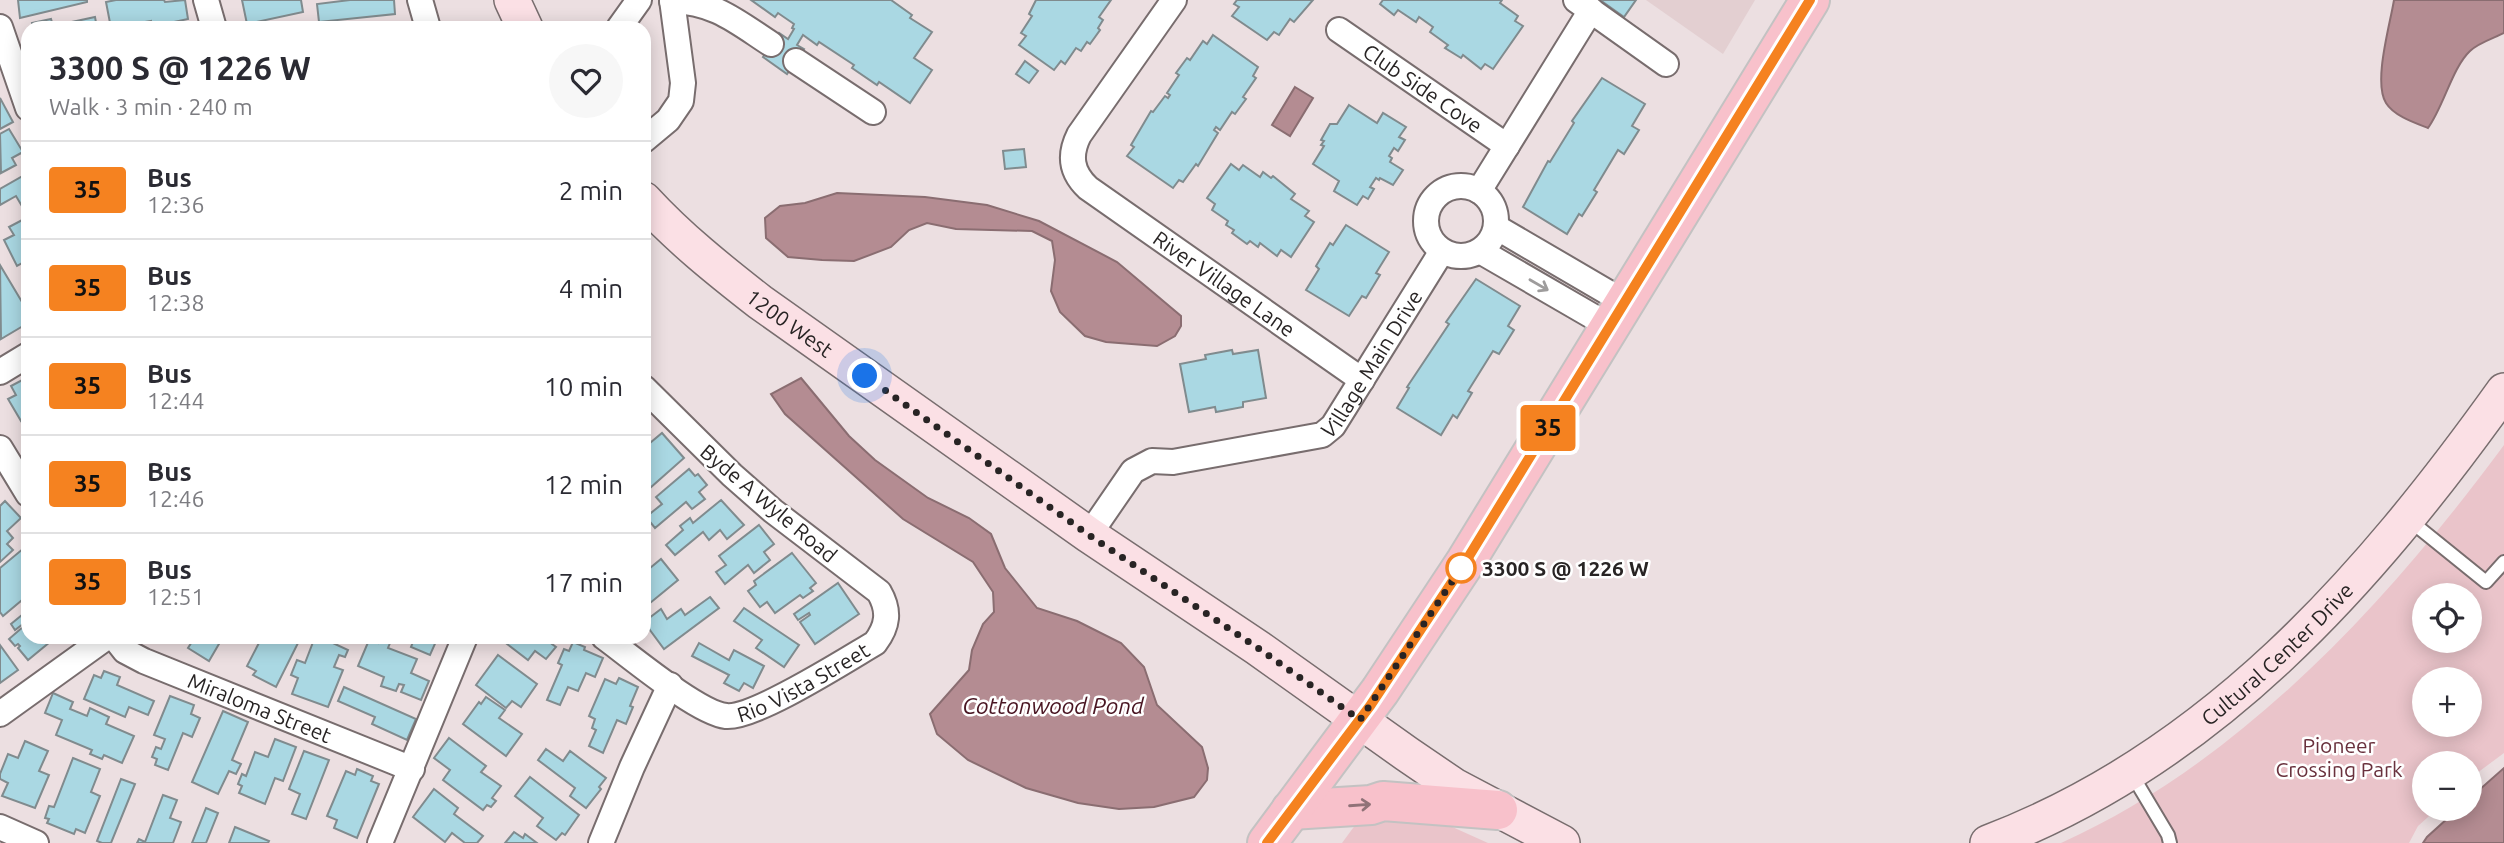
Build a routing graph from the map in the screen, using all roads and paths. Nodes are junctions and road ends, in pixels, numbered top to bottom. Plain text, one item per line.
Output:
1 (206, 0) edge
2 (420, 0) edge
3 (512, 0) edge
4 (639, 0) edge
5 (1174, 0) edge
6 (672, 1) edge
7 (1803, 3) edge
8 (1583, 5) edge
9 (212, 21) edge
10 (426, 21) edge
11 (522, 21) edge
12 (624, 21) edge
13 (0, 27) edge
14 (1339, 30) dead end
15 (771, 44) dead end
16 (796, 61) dead end
17 (1667, 64) dead end
18 (21, 88) edge
19 (873, 112) dead end
20 (651, 134) edge
21 (1507, 146) junction
22 (1479, 191) junction
23 (651, 208) edge
24 (1496, 227) junction
25 (1442, 251) junction
26 (1480, 251) junction
27 (1618, 315) junction
28 (21, 359) edge
29 (0, 372) edge
30 (1362, 380) junction
31 (2504, 391) edge
32 (651, 395) edge
33 (0, 449) edge
34 (21, 483) edge
35 (2408, 519) junction
36 (1089, 535) junction
37 (2504, 562) edge
38 (887, 618) joint
39 (97, 644) edge
40 (120, 644) edge
41 (462, 644) edge
42 (614, 644) edge
43 (670, 685) junction
44 (0, 713) edge
45 (1360, 720) junction
46 (412, 769) junction
47 (2131, 772) junction
48 (1292, 810) junction
49 (1498, 810) junction
50 (0, 827) edge
51 (36, 843) edge
52 (380, 843) edge
53 (601, 843) edge
54 (1267, 843) edge
55 (1562, 843) edge
56 (1988, 843) edge
57 (2170, 843) edge

1 - 9 street
2 - 10 street
3 - 11 street
4 - 12 street
5 - 30 street, River Village Lane
6 - 15 street
6 - 20 street
7 - 27 main road
8 - 17 street
8 - 21 street
13 - 18 street
14 - 21 street, Club Side Cove
16 - 19 street
21 - 22 street
22 - 24 street
22 - 25 street
23 - 36 street, 1200 West
24 - 26 street
24 - 27 street
25 - 26 street
25 - 30 street, Village Main Drive
26 -> 27 street
27 - 45 main road
28 - 29 street
30 - 36 street, Village Main Drive
31 - 35 street, Cultural Center Drive
32 - 38 street, Byde A Wyle Road
33 - 34 street
35 - 37 lane
35 - 47 street, Cultural Center Drive
36 - 45 street, 1200 West
38 - 43 street, Rio Vista Street
39 - 44 street
40 - 46 street, Miraloma Street
41 - 46 street
42 - 43 street, Rio Vista Street
43 - 53 street
45 - 48 main road
45 - 49 street
46 - 52 street
47 - 56 street, Cultural Center Drive
47 - 57 lane
48 -> 49 main road
48 - 54 main road
49 - 55 street
50 - 51 street

